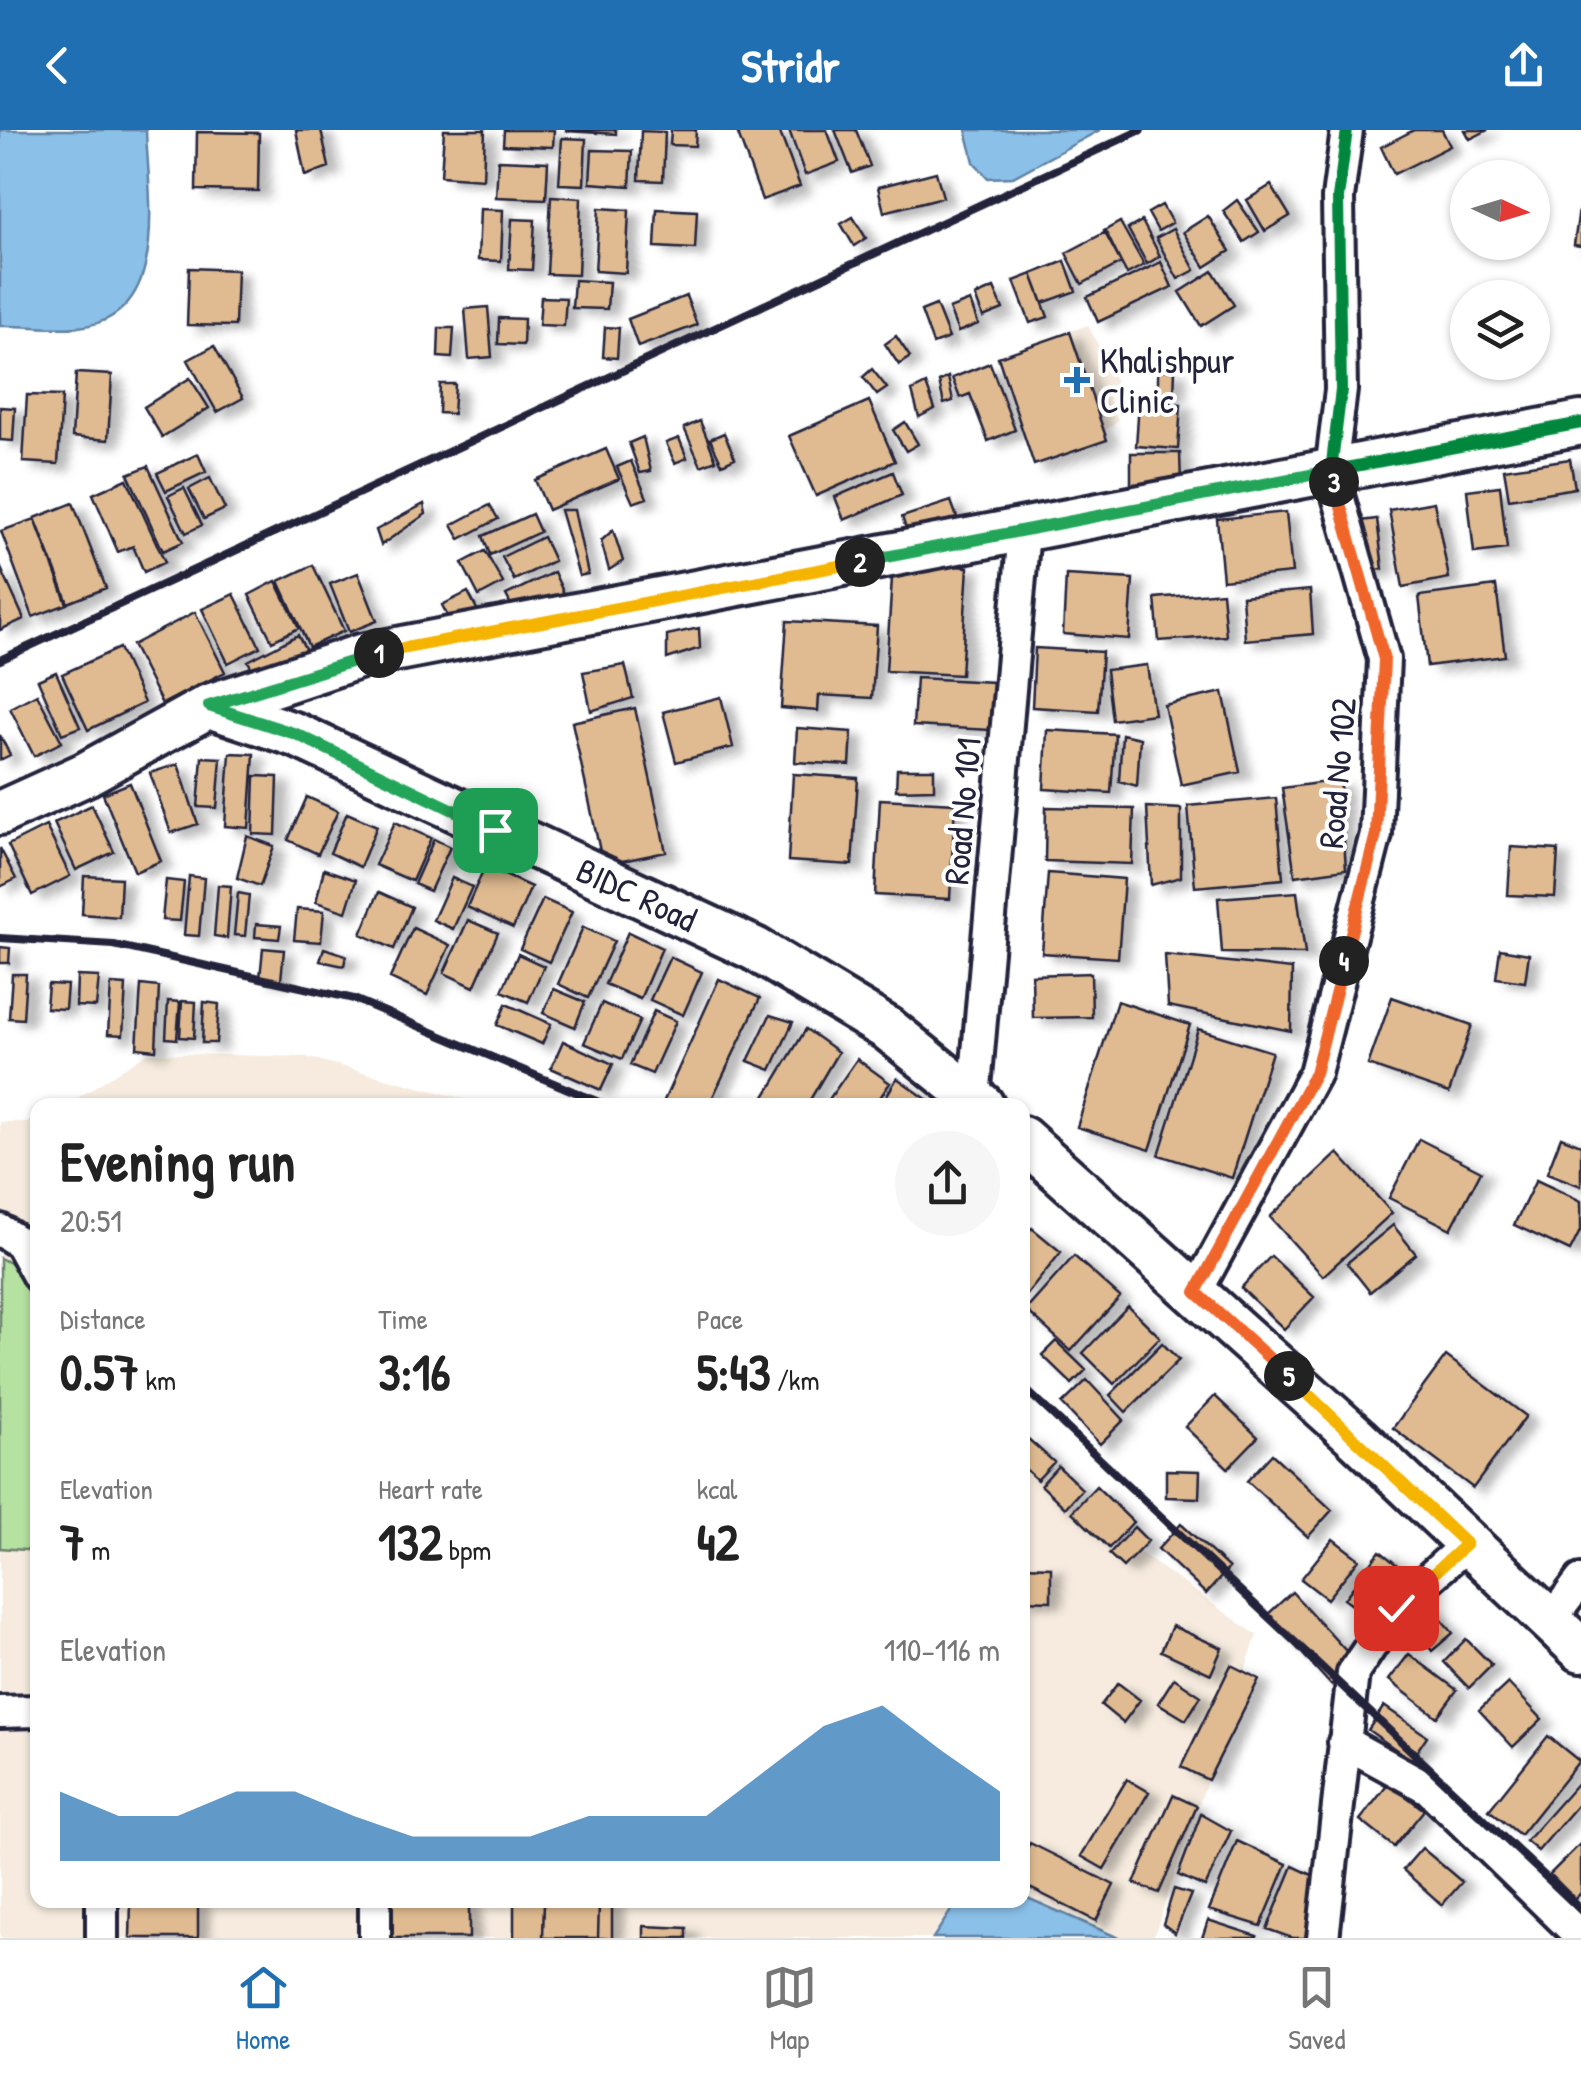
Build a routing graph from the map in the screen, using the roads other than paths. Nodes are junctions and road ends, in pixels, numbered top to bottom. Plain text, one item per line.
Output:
1 (1347, 130) edge
2 (1581, 422) edge
3 (1331, 471) junction
4 (1024, 531) junction
5 (209, 706) junction
6 (0, 813) edge
7 (973, 1098) edge
8 (978, 1098) edge
9 (1030, 1145) edge
10 (0, 1230) edge
11 (30, 1261) edge
12 (1196, 1292) junction
13 (1466, 1544) junction
14 (1581, 1580) edge
15 (1550, 1621) junction
16 (1581, 1650) edge
17 (0, 1712) edge
18 (30, 1712) edge
19 (1344, 1742) junction
20 (102, 1908) edge
21 (376, 1908) edge
22 (102, 1938) edge
23 (375, 1938) edge
24 (1323, 1938) edge
25 (1581, 1938) edge

1 - 3 street
2 - 3 main road
3 - 4 main road
3 - 12 street, Road No 102
4 - 5 main road
4 - 8 street, Road No 101
5 - 6 main road
5 - 7 main road, BIDC Road
9 - 12 main road
10 - 11 street
12 - 13 main road
13 - 15 main road
13 - 19 street
14 - 15 street
15 - 16 main road
17 - 18 street
19 - 24 street
19 - 25 street
20 - 22 street
21 - 23 street

